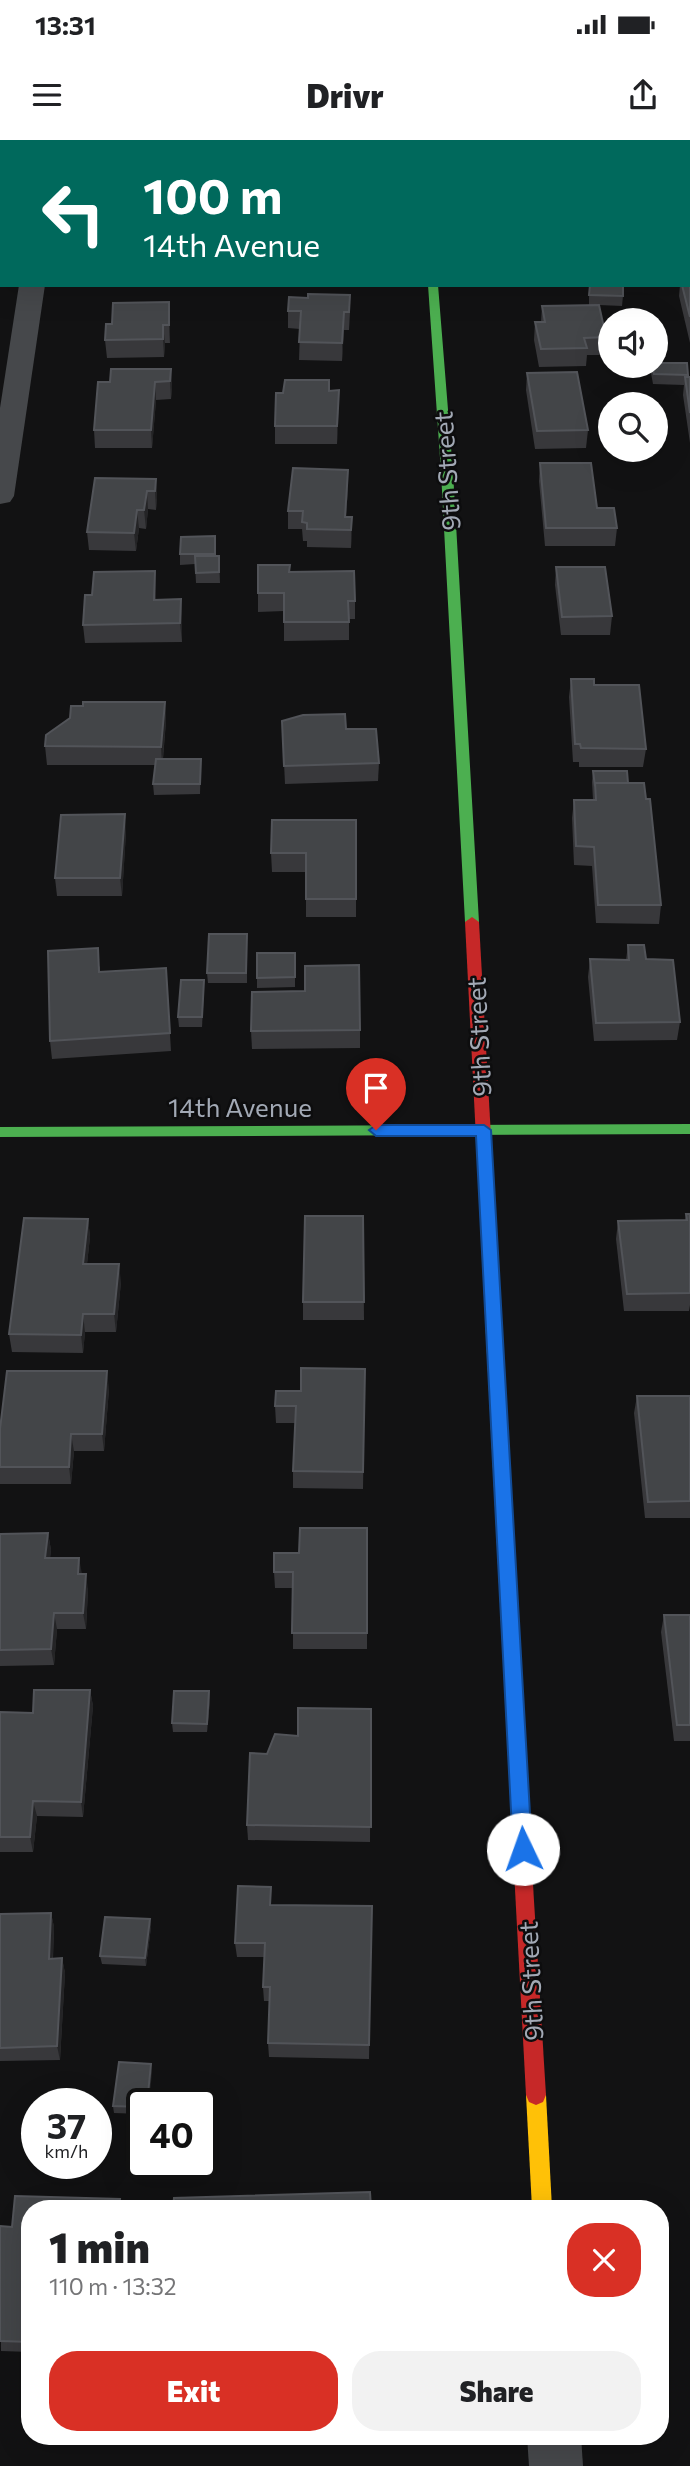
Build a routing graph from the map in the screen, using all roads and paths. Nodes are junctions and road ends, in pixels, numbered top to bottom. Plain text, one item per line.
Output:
1 (32, 287) edge
2 (433, 287) edge
3 (0, 496) edge
4 (690, 1129) edge
5 (484, 1130) junction
6 (0, 1132) edge
7 (542, 2200) edge
8 (555, 2445) edge
9 (556, 2466) edge

1 - 3 street
2 - 5 street, 9th Street
4 - 5 street, 14th Avenue
5 - 6 street, 14th Avenue
5 - 7 street, 9th Street
8 - 9 street

